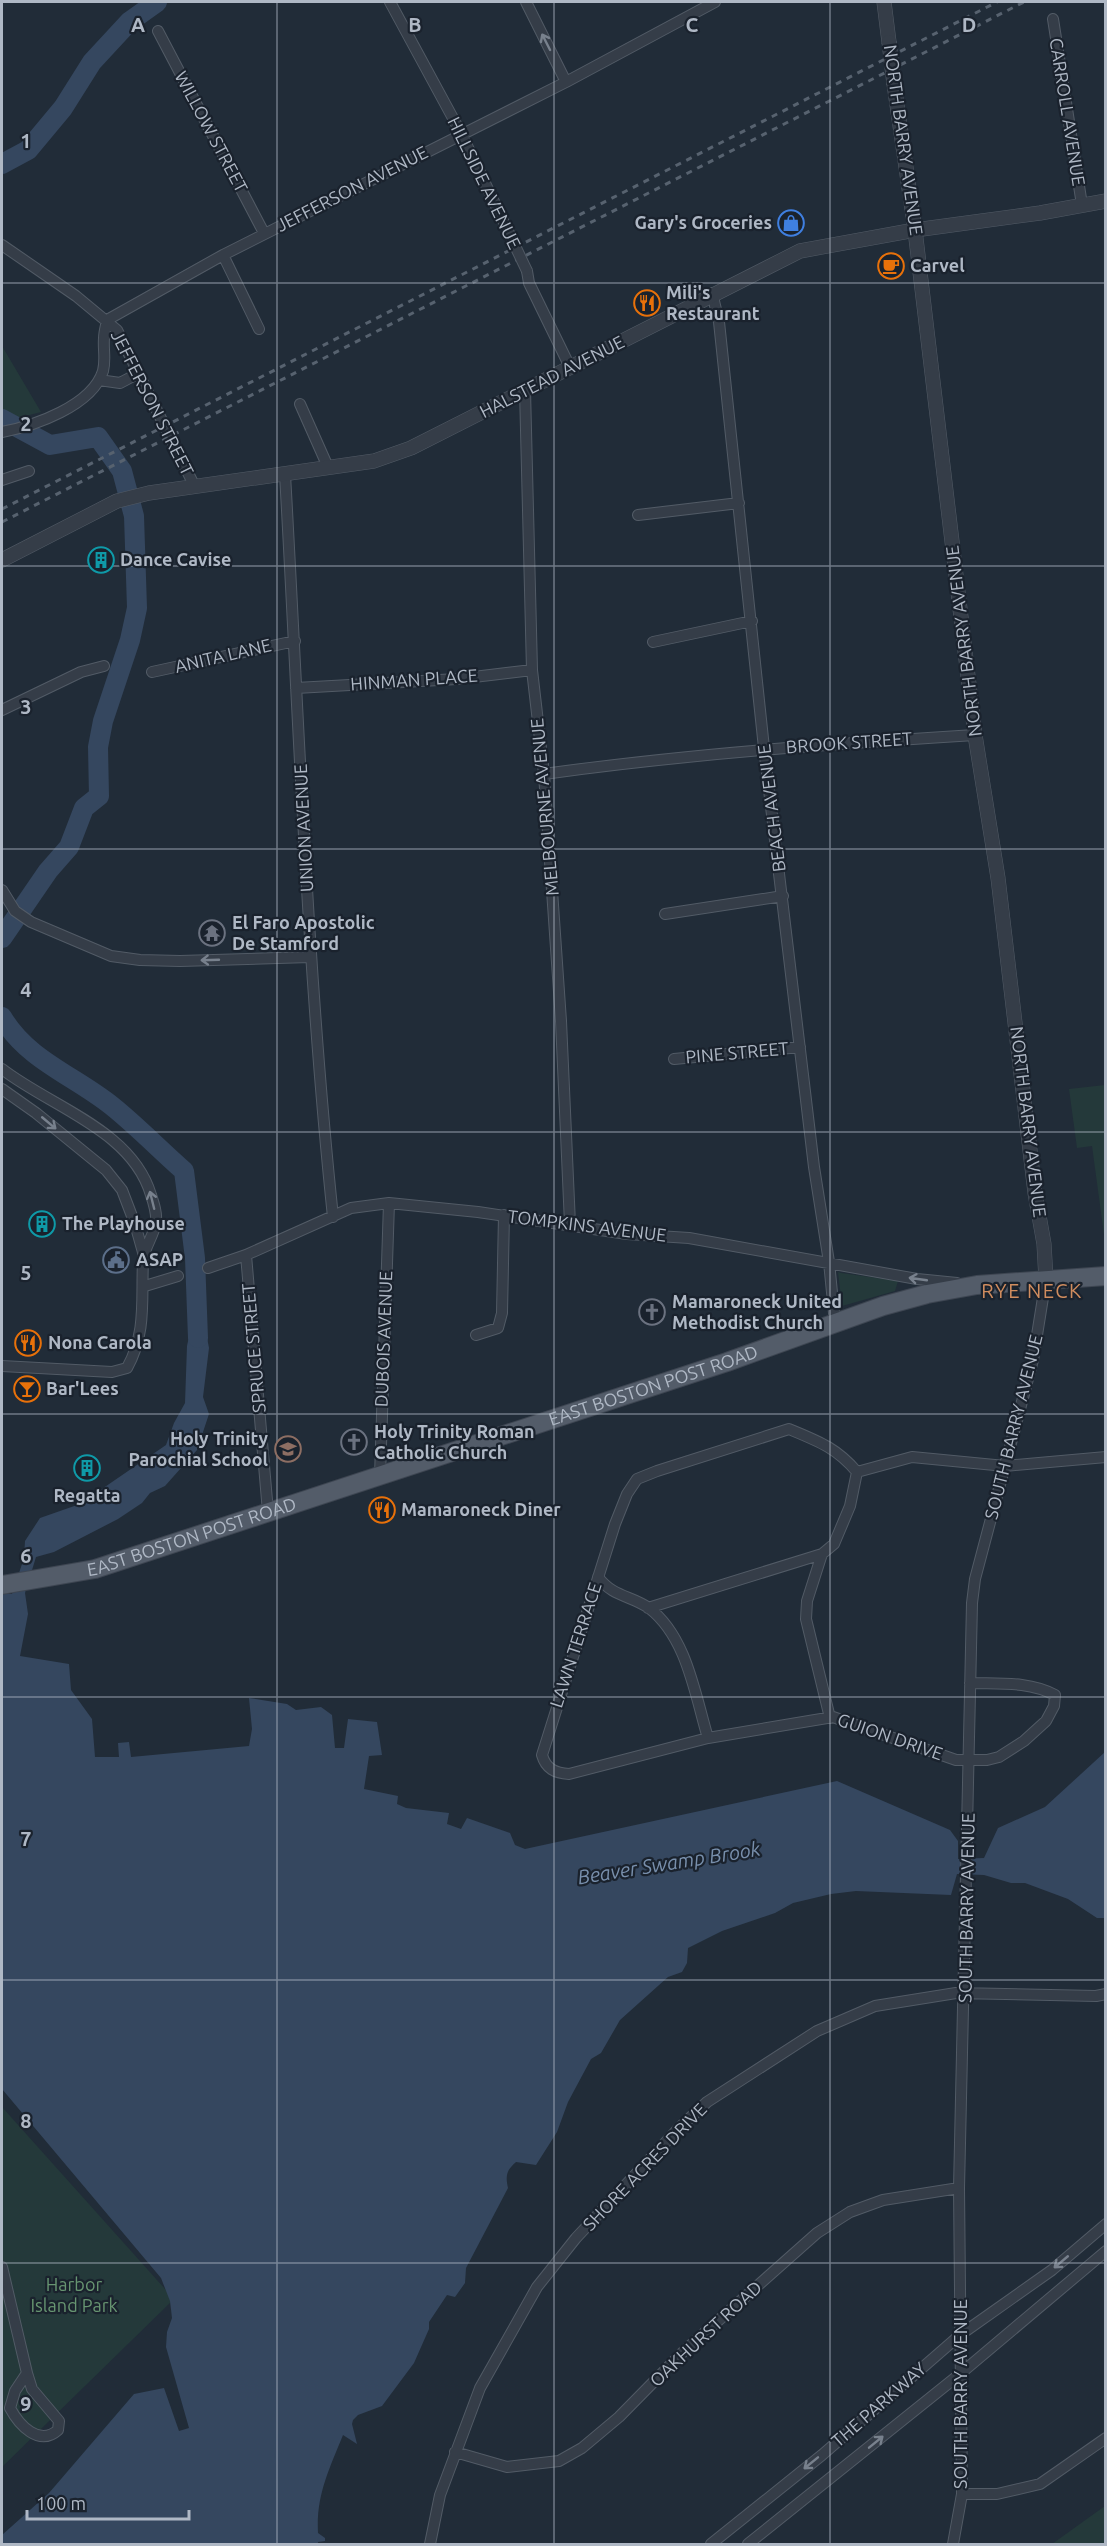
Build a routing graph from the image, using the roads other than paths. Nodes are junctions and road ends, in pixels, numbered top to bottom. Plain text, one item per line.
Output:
1 (390, 2) edge
2 (526, 2) edge
3 (715, 2) edge
4 (884, 2) edge
5 (1053, 19) dead end
6 (158, 31) dead end
7 (566, 82) junction
8 (461, 133) junction
9 (1106, 201) edge
10 (1082, 205) junction
11 (915, 230) junction
12 (264, 234) junction
13 (2, 244) edge
14 (223, 255) junction
15 (712, 294) junction
16 (107, 320) junction
17 (259, 329) dead end
18 (570, 367) junction
19 (139, 373) junction
20 (99, 380) junction
21 (525, 390) junction
22 (300, 405) dead end
23 (2, 432) edge
24 (328, 467) junction
25 (29, 471) dead end
26 (285, 474) junction
27 (2, 480) edge
28 (195, 487) junction
29 (740, 503) junction
30 (638, 515) dead end
31 (2, 560) edge
32 (752, 621) junction
33 (295, 641) junction
34 (653, 642) dead end
35 (104, 666) dead end
36 (532, 670) junction
37 (152, 672) dead end
38 (296, 688) junction
39 (2, 710) edge
40 (975, 735) junction
41 (764, 748) junction
42 (544, 774) junction
43 (2, 890) edge
44 (783, 896) junction
45 (665, 914) dead end
46 (310, 957) junction
47 (800, 1047) junction
48 (674, 1059) dead end
49 (2, 1069) edge
50 (2, 1089) edge
51 (389, 1203) junction
52 (504, 1215) junction
53 (333, 1217) junction
54 (570, 1224) junction
55 (246, 1255) junction
56 (144, 1256) junction
57 (829, 1262) junction
58 (208, 1268) dead end
59 (178, 1276) dead end
60 (1106, 1276) edge
61 (1046, 1279) junction
62 (976, 1285) junction
63 (145, 1286) junction
64 (835, 1323) junction
65 (476, 1335) dead end
66 (2, 1366) edge
67 (1106, 1456) edge
68 (1005, 1466) junction
69 (857, 1472) junction
70 (380, 1476) junction
71 (268, 1512) junction
72 (822, 1554) junction
73 (598, 1577) junction
74 (2, 1585) edge
75 (648, 1608) junction
76 (970, 1683) junction
77 (830, 1718) junction
78 (708, 1738) junction
79 (969, 1760) junction
80 (965, 1993) junction
81 (1106, 1994) edge
82 (959, 2188) junction
83 (1106, 2224) edge
84 (1106, 2251) edge
85 (2, 2267) edge
86 (960, 2336) junction
87 (27, 2373) junction
88 (960, 2373) junction
89 (1106, 2438) edge
90 (455, 2452) junction
91 (962, 2494) junction
92 (430, 2544) edge
93 (711, 2544) edge
94 (748, 2544) edge
95 (952, 2544) edge

1 - 8 street, HILLSIDE AVENUE
7 -> 2 street
3 - 7 street, JEFFERSON AVENUE
4 - 11 street, NORTH BARRY AVENUE, bridge
5 - 10 street, CARROLL AVENUE
6 - 12 street, WILLOW STREET
7 - 8 street, JEFFERSON AVENUE
8 - 12 street, JEFFERSON AVENUE
8 - 18 street, HILLSIDE AVENUE, bridge
9 - 10 street, HALSTEAD AVENUE
10 - 11 street, HALSTEAD AVENUE
11 - 15 street, HALSTEAD AVENUE
11 - 40 street, NORTH BARRY AVENUE
12 - 14 street, JEFFERSON AVENUE
13 - 16 street
14 - 16 street, JEFFERSON AVENUE
14 - 17 street
15 - 18 street, HALSTEAD AVENUE
15 - 29 street, BEACH AVENUE
16 - 19 street, JEFFERSON STREET
16 - 20 street
18 - 21 street, HALSTEAD AVENUE
19 - 20 street
19 - 28 street, JEFFERSON STREET
20 - 23 street
21 - 24 street, HALSTEAD AVENUE
21 - 36 street, MELBOURNE AVENUE
22 - 24 street
24 - 26 street, HALSTEAD AVENUE
25 - 27 street
26 - 28 street, HALSTEAD AVENUE
26 - 33 street, UNION AVENUE
28 - 31 street, HALSTEAD AVENUE
29 - 30 street
29 - 32 street, BEACH AVENUE
32 - 34 street
32 - 41 street, BEACH AVENUE
33 - 37 street, ANITA LANE
33 - 38 street, UNION AVENUE
35 - 39 street
36 - 38 street, HINMAN PLACE
36 - 42 street, MELBOURNE AVENUE
38 - 46 street, UNION AVENUE
40 - 41 street, BROOK STREET
40 - 61 street, NORTH BARRY AVENUE
41 - 42 street, BROOK STREET
41 - 44 street, BEACH AVENUE
42 - 54 street, MELBOURNE AVENUE
46 -> 43 street
44 - 45 street
44 - 47 street, BEACH AVENUE
46 - 53 street, UNION AVENUE
47 - 48 street, PINE STREET
47 - 57 street, BEACH AVENUE
56 -> 49 street
50 -> 56 street
51 - 52 street, TOMPKINS AVENUE
51 - 53 street, TOMPKINS AVENUE
51 - 70 street, DUBOIS AVENUE
52 - 54 street, TOMPKINS AVENUE
52 - 65 street
53 - 55 street, TOMPKINS AVENUE
54 - 57 street, TOMPKINS AVENUE
55 - 58 street, TOMPKINS AVENUE
55 - 71 street, SPRUCE STREET
56 - 63 street
62 -> 57 street, TOMPKINS AVENUE
57 - 64 street, BEACH AVENUE
59 - 63 street
60 - 61 main road, EAST BOSTON POST ROAD
61 - 62 main road, EAST BOSTON POST ROAD
61 - 68 street, SOUTH BARRY AVENUE
62 - 64 main road, EAST BOSTON POST ROAD
63 - 66 street
64 - 70 main road, EAST BOSTON POST ROAD
67 - 68 street
68 - 69 street
68 - 76 street, SOUTH BARRY AVENUE
69 - 72 street, GUION DRIVE
69 - 73 street, LAWN TERRACE
70 - 71 main road, EAST BOSTON POST ROAD
71 - 74 main road, EAST BOSTON POST ROAD
72 - 75 street
72 - 77 street, GUION DRIVE
73 - 75 street
73 - 78 street, LAWN TERRACE
75 - 78 street
76 - 79 street, SOUTH BARRY AVENUE
76 - 79 street, GUION DRIVE
77 - 78 street, LAWN TERRACE
77 - 79 street, GUION DRIVE
79 - 80 street, SOUTH BARRY AVENUE
80 - 81 street, SHORE ACRES DRIVE
80 - 82 street, SOUTH BARRY AVENUE
80 - 90 street, SHORE ACRES DRIVE
82 - 86 street, SOUTH BARRY AVENUE
82 - 90 street, OAKHURST ROAD
83 -> 86 street, THE PARKWAY
84 - 88 street, THE PARKWAY
85 - 87 street
86 - 88 street, SOUTH BARRY AVENUE
86 -> 93 street, THE PARKWAY
87 - 87 street
88 - 91 street, SOUTH BARRY AVENUE
94 -> 88 street, THE PARKWAY
89 - 91 street
90 - 92 street, SHORE ACRES DRIVE
91 - 95 street, SOUTH BARRY AVENUE

